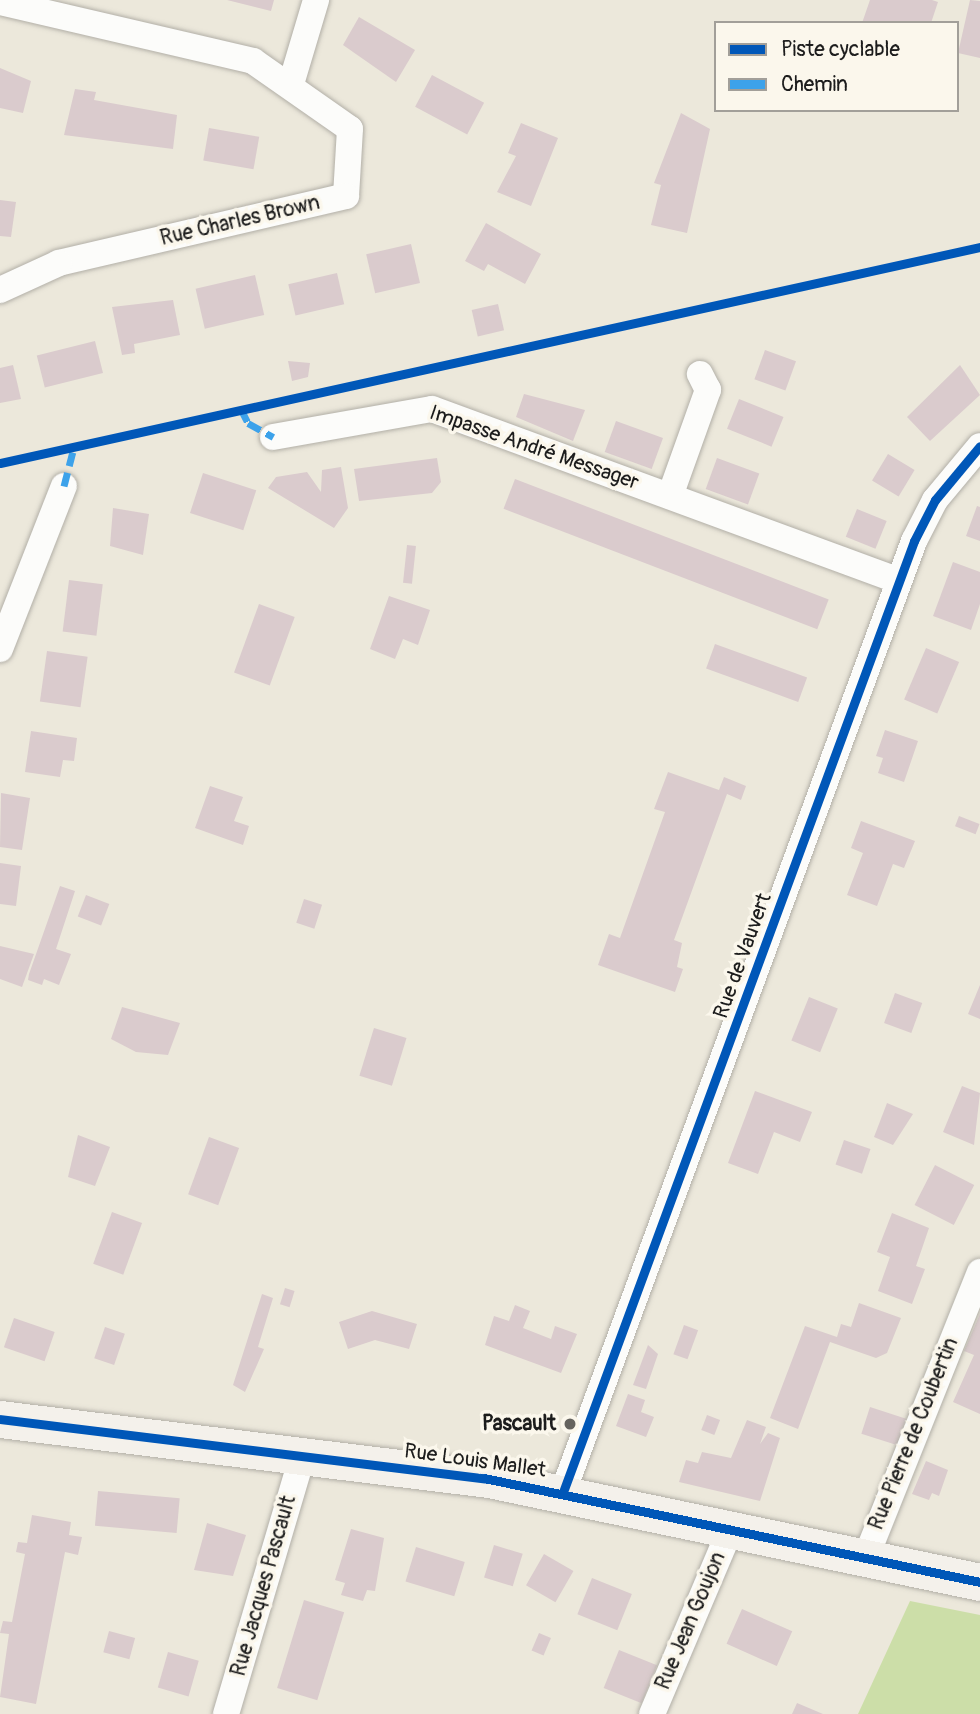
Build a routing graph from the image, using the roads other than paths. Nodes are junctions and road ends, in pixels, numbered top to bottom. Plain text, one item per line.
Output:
1 (316, 0) edge
2 (0, 2) edge
3 (291, 84) junction
4 (0, 290) edge
5 (700, 374) dead end
6 (274, 438) dead end
7 (980, 446) edge
8 (64, 486) dead end
9 (670, 496) junction
10 (898, 580) junction
11 (0, 649) edge
12 (980, 1272) edge
13 (0, 1419) edge
14 (302, 1458) junction
15 (563, 1492) junction
16 (731, 1528) junction
17 (866, 1557) junction
18 (980, 1582) edge
19 (226, 1714) edge
20 (652, 1714) edge

1 - 3 street
2 - 3 street, Rue Charles Brown
3 - 4 street, Rue Charles Brown
5 - 9 street
6 - 9 street, Impasse André Messager
7 - 10 street, Rue de Vauvert
8 - 11 street
9 - 10 street, Impasse André Messager
10 - 15 street, Rue de Vauvert
12 - 17 street, Rue Pierre de Coubertin
13 - 14 main road, Rue Louis Mallet
14 - 15 main road, Rue Louis Mallet
14 - 19 street, Rue Jacques Pascault
15 - 16 main road, Rue Louis Mallet
16 - 17 main road, Rue Louis Mallet
16 - 20 street, Rue Jean Goujon
17 - 18 main road, Rue Louis Mallet

